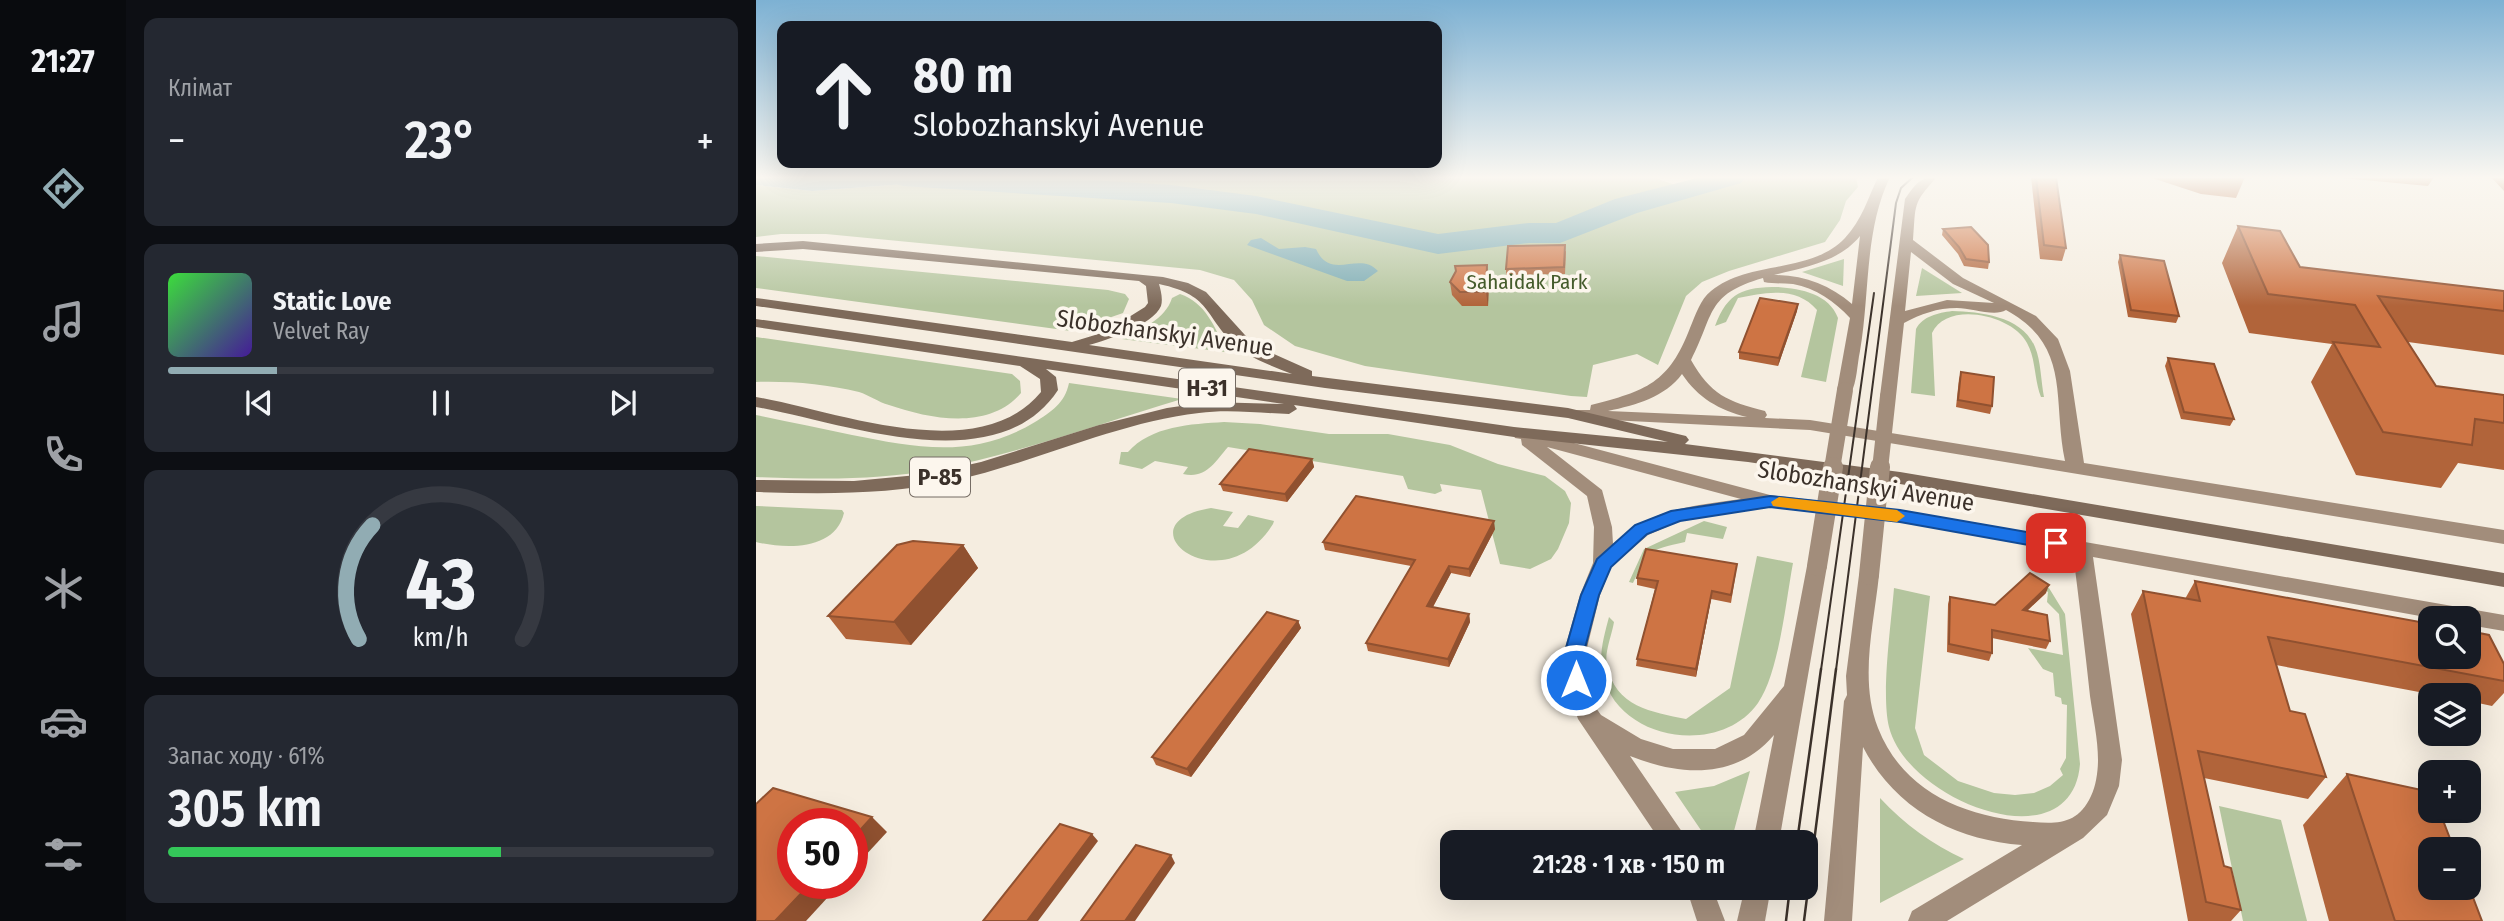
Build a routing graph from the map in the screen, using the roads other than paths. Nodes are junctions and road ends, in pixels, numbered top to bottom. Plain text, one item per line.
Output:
1 (1863, 220) edge
2 (1870, 220) edge
3 (1909, 220) edge
4 (1907, 242) junction
5 (756, 248) edge
6 (1143, 277) junction
7 (1740, 282) junction
8 (756, 302) edge
9 (2021, 313) junction
10 (1858, 318) junction
11 (1897, 321) junction
12 (756, 323) edge
13 (1069, 346) junction
14 (1014, 360) junction
15 (1685, 362) junction
16 (1325, 383) junction
17 (756, 402) edge
18 (1567, 413) junction
19 (1401, 415) junction
20 (1810, 425) junction
21 (1514, 432) junction
22 (1748, 456) junction
23 (2076, 468) junction
24 (756, 486) edge
25 (1770, 501) junction
26 (2504, 537) edge
27 (2082, 548) junction
28 (1603, 563) junction
29 (2504, 580) edge
30 (2504, 623) edge
31 (1795, 687) junction
32 (1856, 687) junction
33 (1586, 712) junction
34 (1668, 830) edge
35 (1768, 830) edge
36 (2061, 836) junction
37 (1704, 900) edge
38 (1755, 900) edge
39 (1711, 921) edge
40 (1751, 921) edge
41 (1838, 921) edge
42 (1922, 921) edge

1 - 7 main road, Н-31
2 - 10 main road
3 - 4 main road
4 - 9 main road
4 - 11 main road
5 - 6 main road
6 - 13 main road
6 - 16 main road
7 - 10 main road
7 - 15 main road, Н-31
8 - 13 main road, Slobozhanskyi Avenue / Н-31
9 - 11 main road
9 - 23 main road
10 - 31 main road, bridge
11 - 32 main road, bridge
12 - 14 main road, Slobozhanskyi Avenue / Н-31
13 - 16 main road, Slobozhanskyi Avenue / Н-31
14 - 17 main road, Р-85
14 - 19 main road, Slobozhanskyi Avenue / Н-31
15 - 18 main road, Н-31
15 - 20 main road
16 - 18 main road, Slobozhanskyi Avenue / Н-31
18 - 20 main road, Slobozhanskyi Avenue
18 - 22 main road, Slobozhanskyi Avenue
19 - 21 main road, Slobozhanskyi Avenue / Н-31
19 - 24 main road, Р-85
20 - 23 main road, Slobozhanskyi Avenue
21 - 22 main road, Slobozhanskyi Avenue
21 - 25 main road, Slobozhanskyi Avenue / Н-31
21 - 28 main road
22 - 29 main road, Slobozhanskyi Avenue
23 - 26 main road, Slobozhanskyi Avenue
25 - 27 main road, Slobozhanskyi Avenue / Н-31
25 - 28 main road
27 - 30 main road, Slobozhanskyi Avenue
27 - 36 main road
28 - 33 main road
31 - 33 main road
31 - 35 main road
32 - 36 main road
32 - 41 main road
33 - 34 main road
36 - 42 main road
37 - 39 main road
38 - 40 main road

